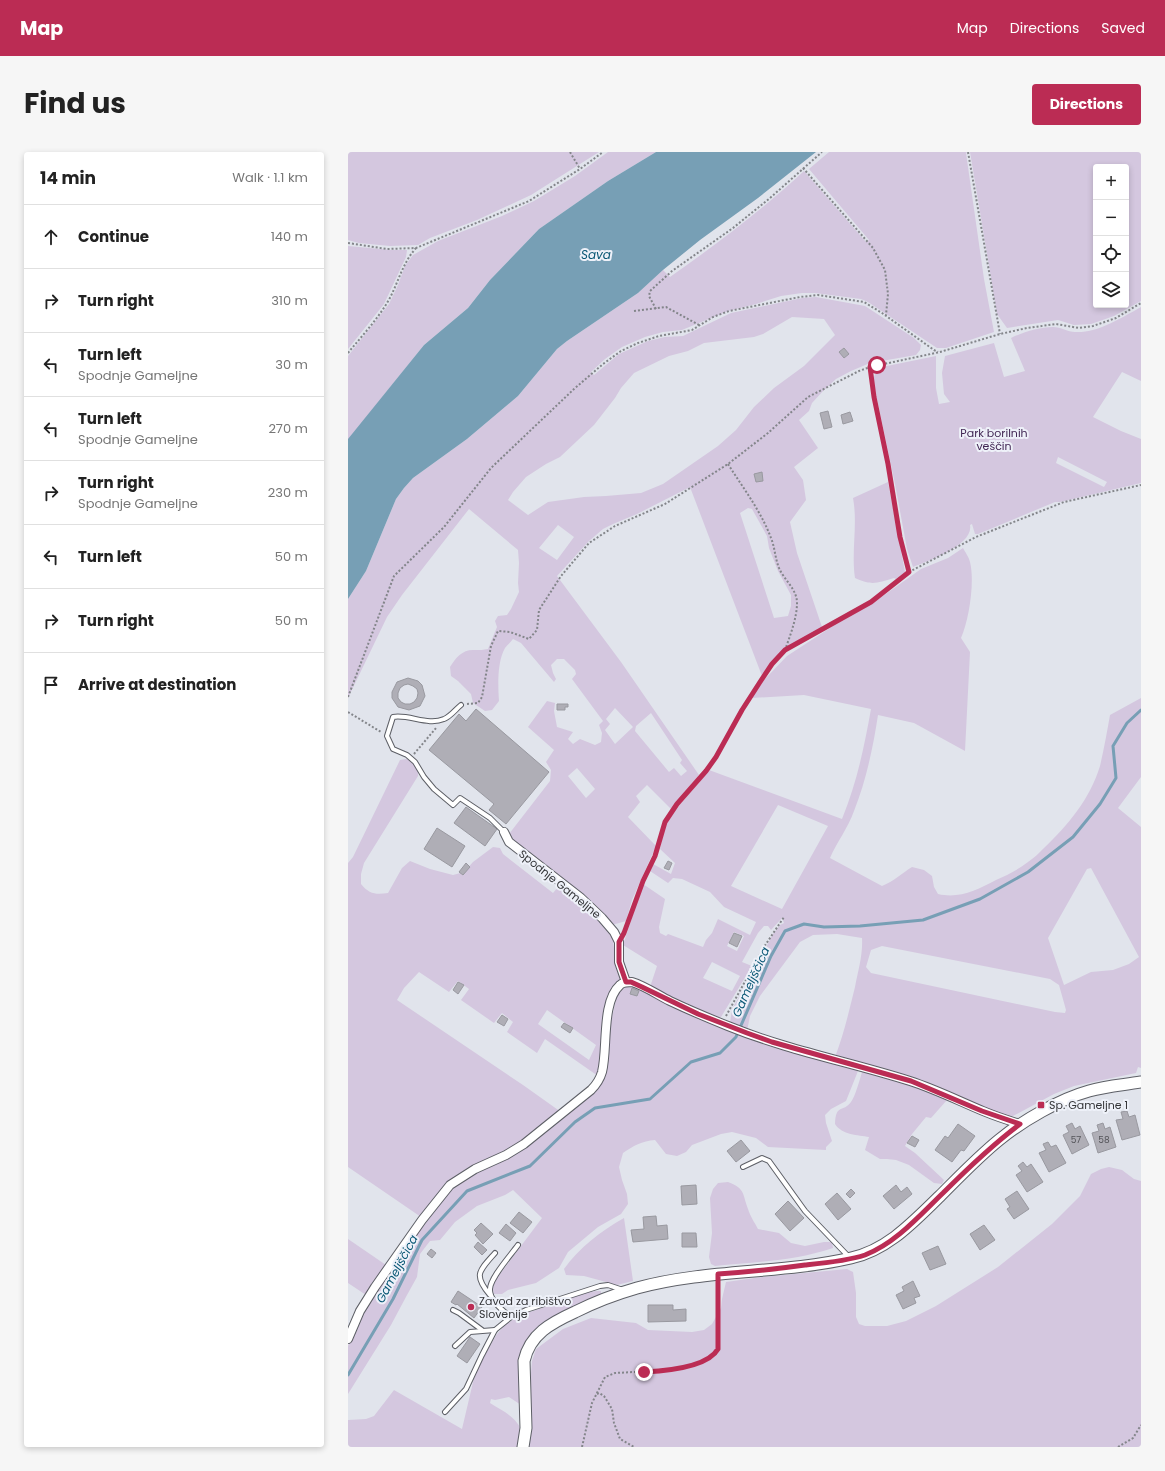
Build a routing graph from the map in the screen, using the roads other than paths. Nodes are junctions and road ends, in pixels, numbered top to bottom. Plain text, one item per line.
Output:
1 (460, 705) road end
2 (504, 832) joint
3 (626, 982) junction
4 (1141, 1082) edge
5 (1020, 1124) junction
6 (743, 1166) dead end
7 (518, 1245) dead end
8 (495, 1253) dead end
9 (850, 1258) junction
10 (625, 1292) junction
11 (492, 1297) junction
12 (453, 1310) dead end
13 (511, 1317) junction
14 (482, 1330) junction
15 (495, 1330) junction
16 (348, 1339) edge
17 (455, 1346) dead end
18 (445, 1412) dead end
19 (523, 1447) edge

1 - 2 lane
2 - 3 street, Spodnje Gameljne
3 - 5 street
3 - 16 street
4 - 5 street
5 - 9 street
6 - 9 lane
7 - 11 lane
8 - 11 lane
9 - 10 street
10 - 13 lane
10 - 19 street
11 - 13 lane
12 - 14 lane
13 - 15 lane
14 - 15 lane
14 - 17 lane
15 - 18 lane

